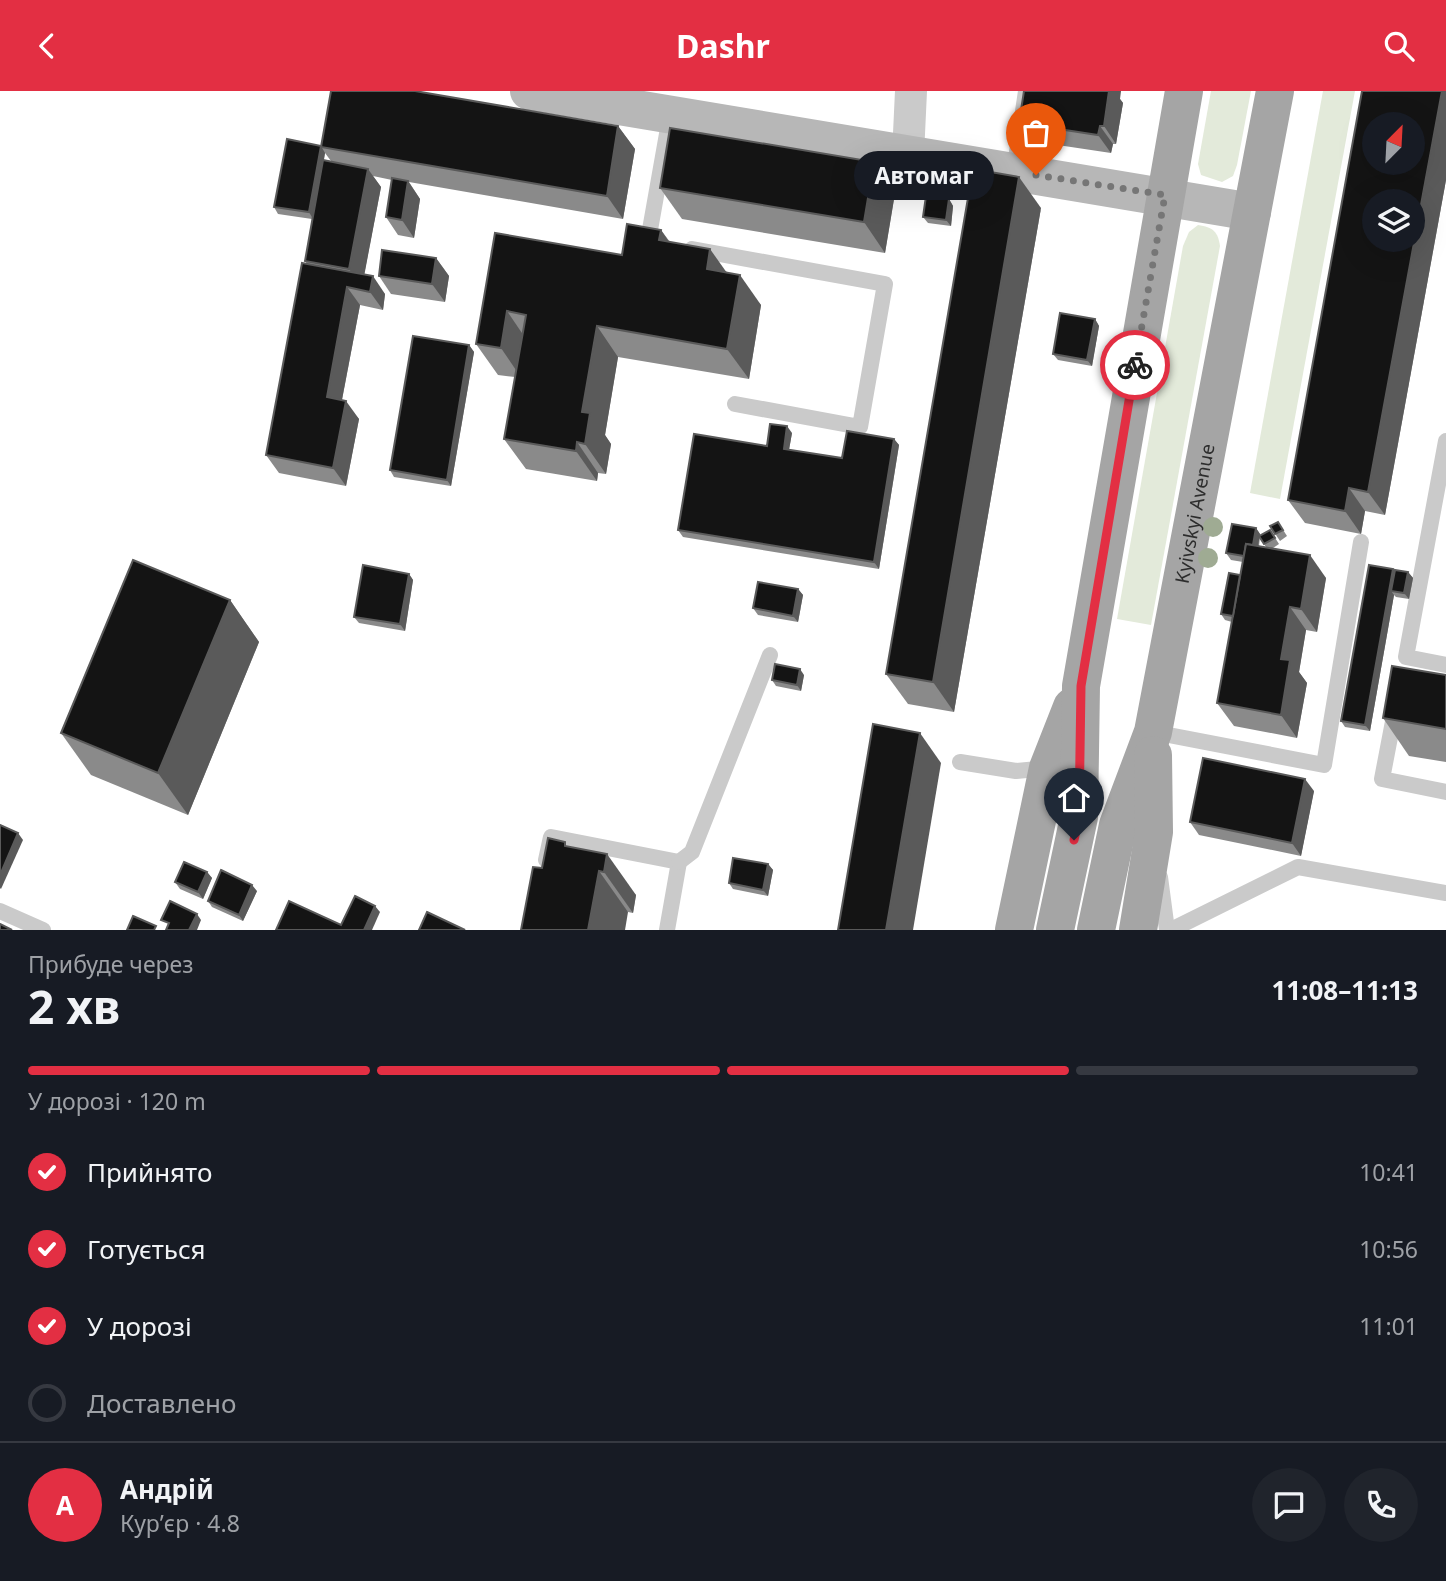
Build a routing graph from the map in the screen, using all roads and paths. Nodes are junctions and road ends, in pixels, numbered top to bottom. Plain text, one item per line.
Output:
1 (529, 91) edge
2 (911, 91) edge
3 (1026, 91) edge
4 (1184, 91) edge
5 (1275, 91) edge
6 (670, 117) junction
7 (908, 155) junction
8 (1014, 172) junction
9 (1165, 195) junction
10 (1252, 212) junction
11 (735, 404) dead end
12 (1446, 441) edge
13 (1361, 542) dead end
14 (770, 655) dead end
15 (1446, 665) edge
16 (1081, 686) junction
17 (1398, 698) edge
18 (1153, 733) junction
19 (960, 762) dead end
20 (1048, 768) junction
21 (1446, 792) edge
22 (1154, 832) junction
23 (679, 862) junction
24 (543, 875) edge
25 (1446, 893) edge
26 (0, 911) edge
27 (43, 930) edge
28 (667, 930) edge
29 (1014, 930) edge
30 (1055, 930) edge
31 (1096, 930) edge
32 (1138, 930) edge
33 (1169, 930) edge

1 - 6 street
2 - 7 street
3 - 8 lane
4 - 9 main road
5 - 10 main road, Kyivskyi Avenue
6 - 7 street
6 - 11 lane
7 - 8 street
8 - 9 street
9 - 10 street
9 - 16 main road
10 - 18 main road, Kyivskyi Avenue
12 - 15 lane
13 - 18 lane
14 - 23 lane
16 - 20 main road
16 - 30 main road
17 - 21 lane
18 - 22 main road
18 - 31 main road, Kyivskyi Avenue
19 - 20 lane
20 - 29 main road
22 - 32 main road
22 - 33 lane
23 - 24 lane
23 - 28 lane
25 - 33 lane
26 - 27 lane

